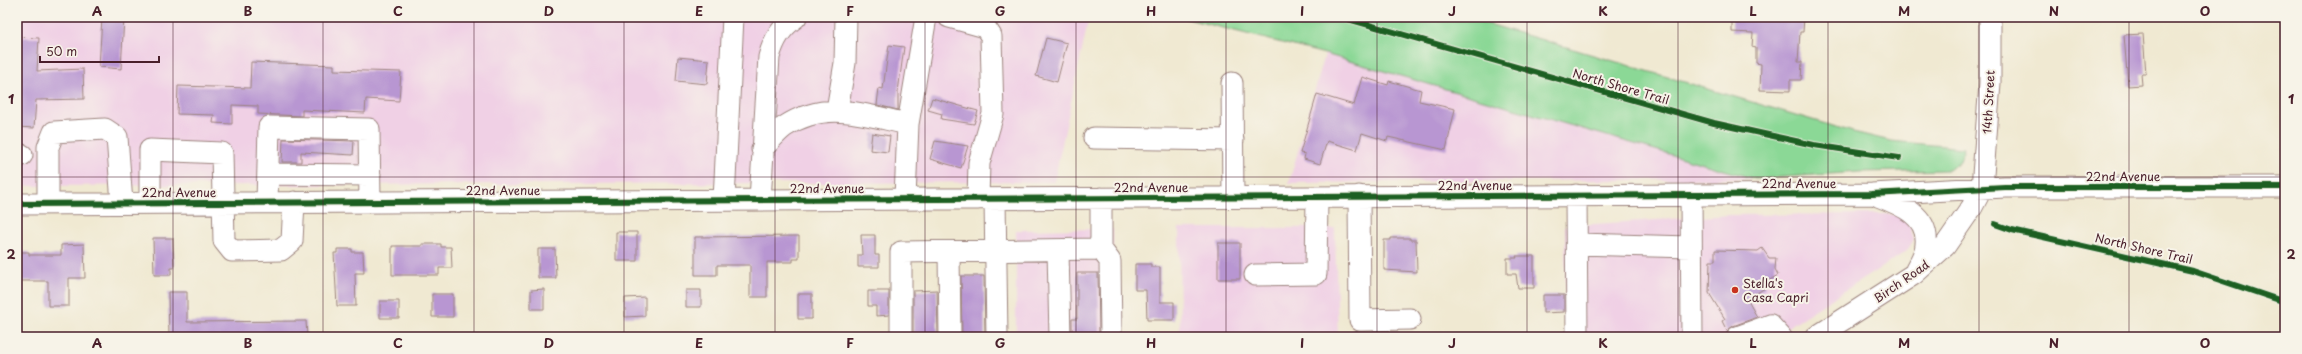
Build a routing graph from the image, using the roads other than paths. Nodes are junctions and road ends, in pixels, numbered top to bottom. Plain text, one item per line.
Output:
1 (733, 17) edge
2 (796, 17) edge
3 (846, 17) edge
4 (926, 17) edge
5 (949, 17) edge
6 (1990, 17) edge
7 (1232, 83) dead end
8 (837, 110) junction
9 (908, 124) junction
10 (1094, 138) dead end
11 (1233, 140) junction
12 (762, 149) junction
13 (268, 174) junction
14 (370, 175) junction
15 (2285, 187) edge
16 (1982, 188) junction
17 (1872, 194) junction
18 (1576, 195) junction
19 (1691, 195) junction
20 (1359, 196) junction
21 (1233, 197) junction
22 (1317, 197) junction
23 (986, 198) junction
24 (1101, 198) junction
25 (905, 199) junction
26 (724, 200) junction
27 (760, 200) junction
28 (267, 202) junction
29 (294, 202) junction
30 (370, 202) junction
31 (122, 203) junction
32 (150, 203) junction
33 (222, 203) junction
34 (17, 204) edge
35 (48, 204) junction
36 (1577, 244) junction
37 (1692, 247) junction
38 (1101, 249) junction
39 (1058, 251) junction
40 (949, 252) junction
41 (996, 252) junction
42 (1914, 274) junction
43 (1255, 275) dead end
44 (1410, 319) dead end
45 (1829, 334) edge
46 (901, 337) edge
47 (950, 337) edge
48 (997, 337) edge
49 (1060, 337) edge
50 (1111, 337) edge
51 (1577, 337) edge
52 (1692, 337) edge
53 (1737, 337) edge
54 (1781, 337) edge

1 - 26 street
2 - 12 street
3 - 8 street
4 - 9 street
5 - 23 street
6 - 16 street, 14th Street
7 - 11 street
8 - 9 street
8 - 12 street
9 - 25 street
10 - 11 street
11 - 21 street
12 - 27 street
13 - 14 street
13 - 14 street
13 - 28 street
14 - 30 street
15 - 16 street, 22nd Avenue
16 - 17 street, 22nd Avenue
16 - 42 street, Birch Road
17 - 19 street, 22nd Avenue
17 - 42 street
18 - 19 street, 22nd Avenue
18 - 20 street, 22nd Avenue
18 - 36 street
19 - 37 street
20 - 22 street, 22nd Avenue
20 - 44 street
21 - 22 street, 22nd Avenue
21 - 24 street, 22nd Avenue
22 - 43 street
23 - 24 street, 22nd Avenue
23 - 25 street, 22nd Avenue
23 - 41 street
24 - 38 street
25 - 27 street, 22nd Avenue
26 - 27 street, 22nd Avenue
26 - 30 street, 22nd Avenue
28 - 29 street, 22nd Avenue
28 - 33 street, 22nd Avenue
29 - 30 street, 22nd Avenue
29 - 33 street
31 - 32 street, 22nd Avenue
31 - 35 street, 22nd Avenue
31 - 35 street
32 - 33 street, 22nd Avenue
32 - 33 street
34 - 35 street, 22nd Avenue
36 - 37 street
36 - 51 street
37 - 52 street
38 - 39 street
38 - 50 street
39 - 41 street
39 - 49 street
40 - 41 street
40 - 46 street
40 - 47 street
41 - 48 street
42 - 45 street, Birch Road
53 - 54 street

